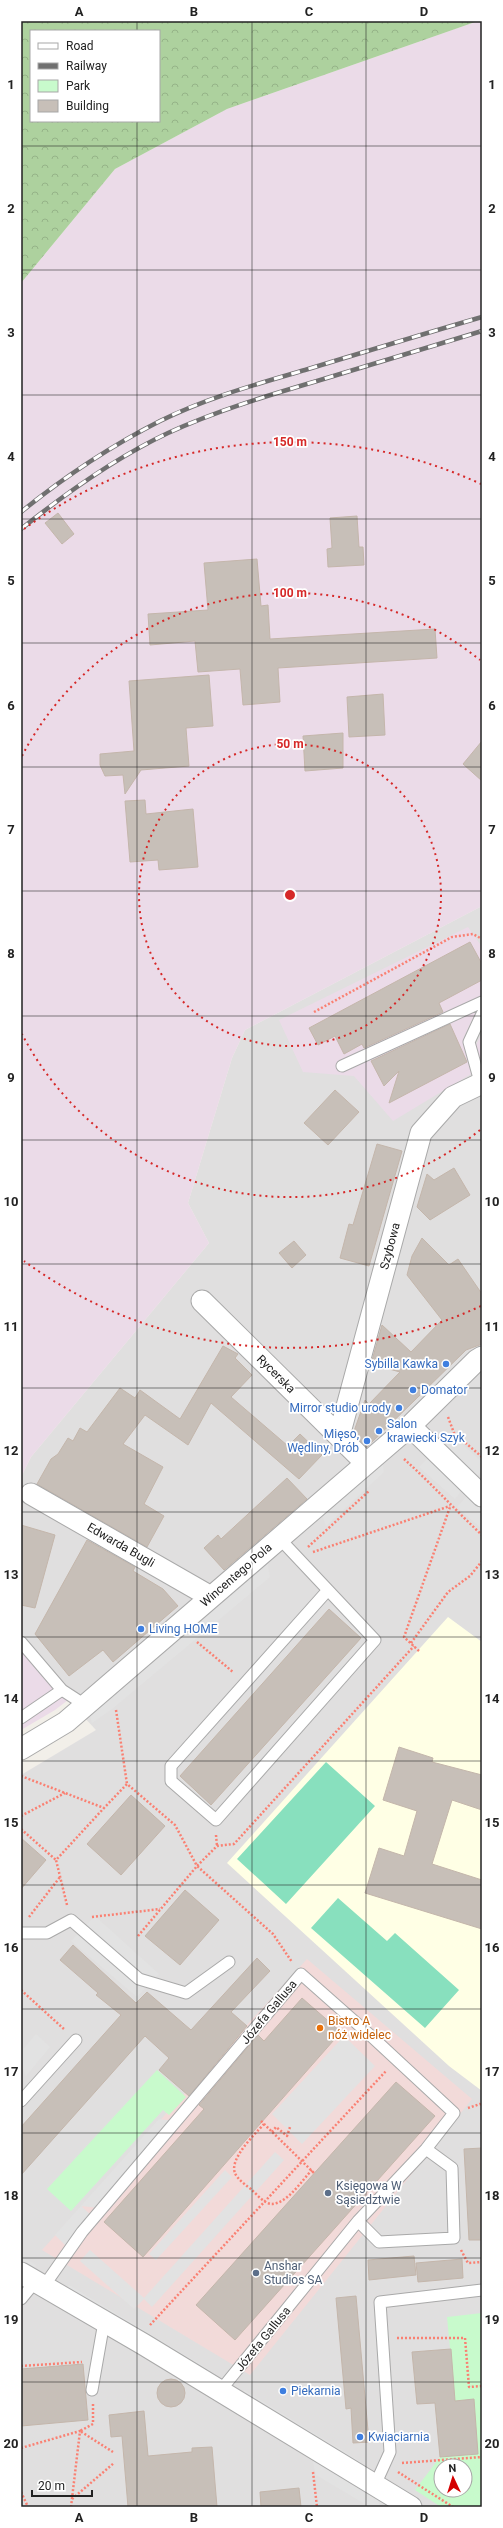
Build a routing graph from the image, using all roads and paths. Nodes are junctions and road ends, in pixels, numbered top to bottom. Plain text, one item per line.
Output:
1 (482, 939) edge
2 (482, 1002) edge
3 (314, 1012) dead end
4 (482, 1014) edge
5 (342, 1066) dead end
6 (481, 1082) edge
7 (202, 1301) dead end
8 (482, 1357) edge
9 (446, 1413) dead end
10 (410, 1426) junction
11 (339, 1436) junction
12 (407, 1455) dead end
13 (482, 1457) edge
14 (404, 1459) junction
15 (366, 1463) junction
16 (398, 1464) dead end
17 (370, 1490) dead end
18 (31, 1494) dead end
19 (482, 1496) edge
20 (450, 1506) junction
21 (482, 1535) edge
22 (279, 1538) junction
23 (297, 1557) junction
24 (482, 1561) edge
25 (328, 1590) junction
26 (211, 1597) junction
27 (21, 1642) edge
28 (197, 1642) dead end
29 (411, 1643) junction
30 (414, 1646) junction
31 (420, 1651) dead end
32 (245, 1682) junction
33 (62, 1690) junction
34 (85, 1705) junction
35 (116, 1710) dead end
36 (21, 1718) edge
37 (21, 1749) edge
38 (21, 1776) edge
39 (127, 1784) junction
40 (65, 1793) junction
41 (104, 1808) junction
42 (21, 1816) edge
43 (21, 1829) edge
44 (56, 1860) junction
45 (197, 1866) junction
46 (60, 1876) junction
47 (161, 1908) junction
48 (71, 1920) junction
49 (25, 1922) dead end
50 (21, 1933) edge
51 (138, 1936) dead end
52 (229, 1962) dead end
53 (301, 1974) junction
54 (21, 1990) edge
55 (76, 2040) joint
56 (397, 2060) junction
57 (21, 2101) edge
58 (261, 2121) dead end
59 (264, 2124) junction
60 (290, 2127) dead end
61 (272, 2132) junction
62 (426, 2149) junction
63 (303, 2161) junction
64 (312, 2170) junction
65 (314, 2173) dead end
66 (265, 2201) junction
67 (358, 2222) junction
68 (482, 2262) edge
69 (468, 2263) dead end
70 (33, 2280) edge
71 (482, 2290) edge
72 (21, 2299) edge
73 (104, 2322) junction
74 (150, 2326) dead end
75 (382, 2338) junction
76 (482, 2386) edge
77 (92, 2390) dead end
78 (220, 2391) junction
79 (21, 2448) edge
80 (482, 2457) edge
81 (114, 2463) dead end
82 (398, 2464) dead end
83 (398, 2468) dead end
84 (398, 2472) dead end
85 (375, 2485) junction
86 (21, 2492) edge
87 (72, 2499) junction
88 (28, 2507) edge
89 (71, 2507) edge
90 (411, 2507) edge

1 - 3 path
2 - 5 lane
4 - 6 lane
6 - 11 street, Szybowa
7 - 11 street, Rycerska
8 - 10 street, Wincentego Pola
9 - 13 path
10 - 15 street, Wincentego Pola
10 - 19 street
11 - 15 street, Rycerska
12 - 14 path
14 - 16 path
14 - 20 path
15 - 22 street, Wincentego Pola
17 - 23 path
18 - 26 street, Edwarda Bugli
20 - 21 path
20 - 23 path
20 - 29 path
22 - 23 lane
22 - 26 street, Wincentego Pola
23 - 25 lane
24 - 29 path
25 - 32 lane
25 - 32 lane
26 - 34 street, Wincentego Pola
27 - 33 lane
28 - 32 path
29 - 30 path
30 - 31 path
30 - 45 path
33 - 34 lane
33 - 36 lane
34 - 37 street, Wincentego Pola
35 - 39 path
38 - 40 path
39 - 41 path
39 - 45 path
40 - 41 path
40 - 42 path
41 - 44 path
43 - 44 path
44 - 46 path
45 - 47 path
45 - 53 path
46 - 48 path
46 - 49 path
47 - 48 path
47 - 51 path
48 - 50 lane
48 - 52 lane
53 - 56 lane, Józefa Gallusa
53 - 70 lane, Józefa Gallusa
54 - 55 path
55 - 57 lane
56 - 62 lane, Józefa Gallusa
56 - 63 path
58 - 59 path
59 - 61 path
59 - 66 path
60 - 61 path
61 - 63 path
62 - 67 lane, Józefa Gallusa
62 - 67 lane
63 - 64 path
63 - 66 path
64 - 65 path
64 - 66 path
66 - 74 path
67 - 78 lane, Józefa Gallusa
68 - 69 path
70 - 72 lane, Józefa Gallusa
70 - 73 street
71 - 75 lane
73 - 77 lane
73 - 78 street
75 - 76 path
75 - 85 lane
78 - 85 street
79 - 87 path
80 - 82 path
81 - 87 path
83 - 84 path
85 - 90 street
86 - 88 path
87 - 89 path

